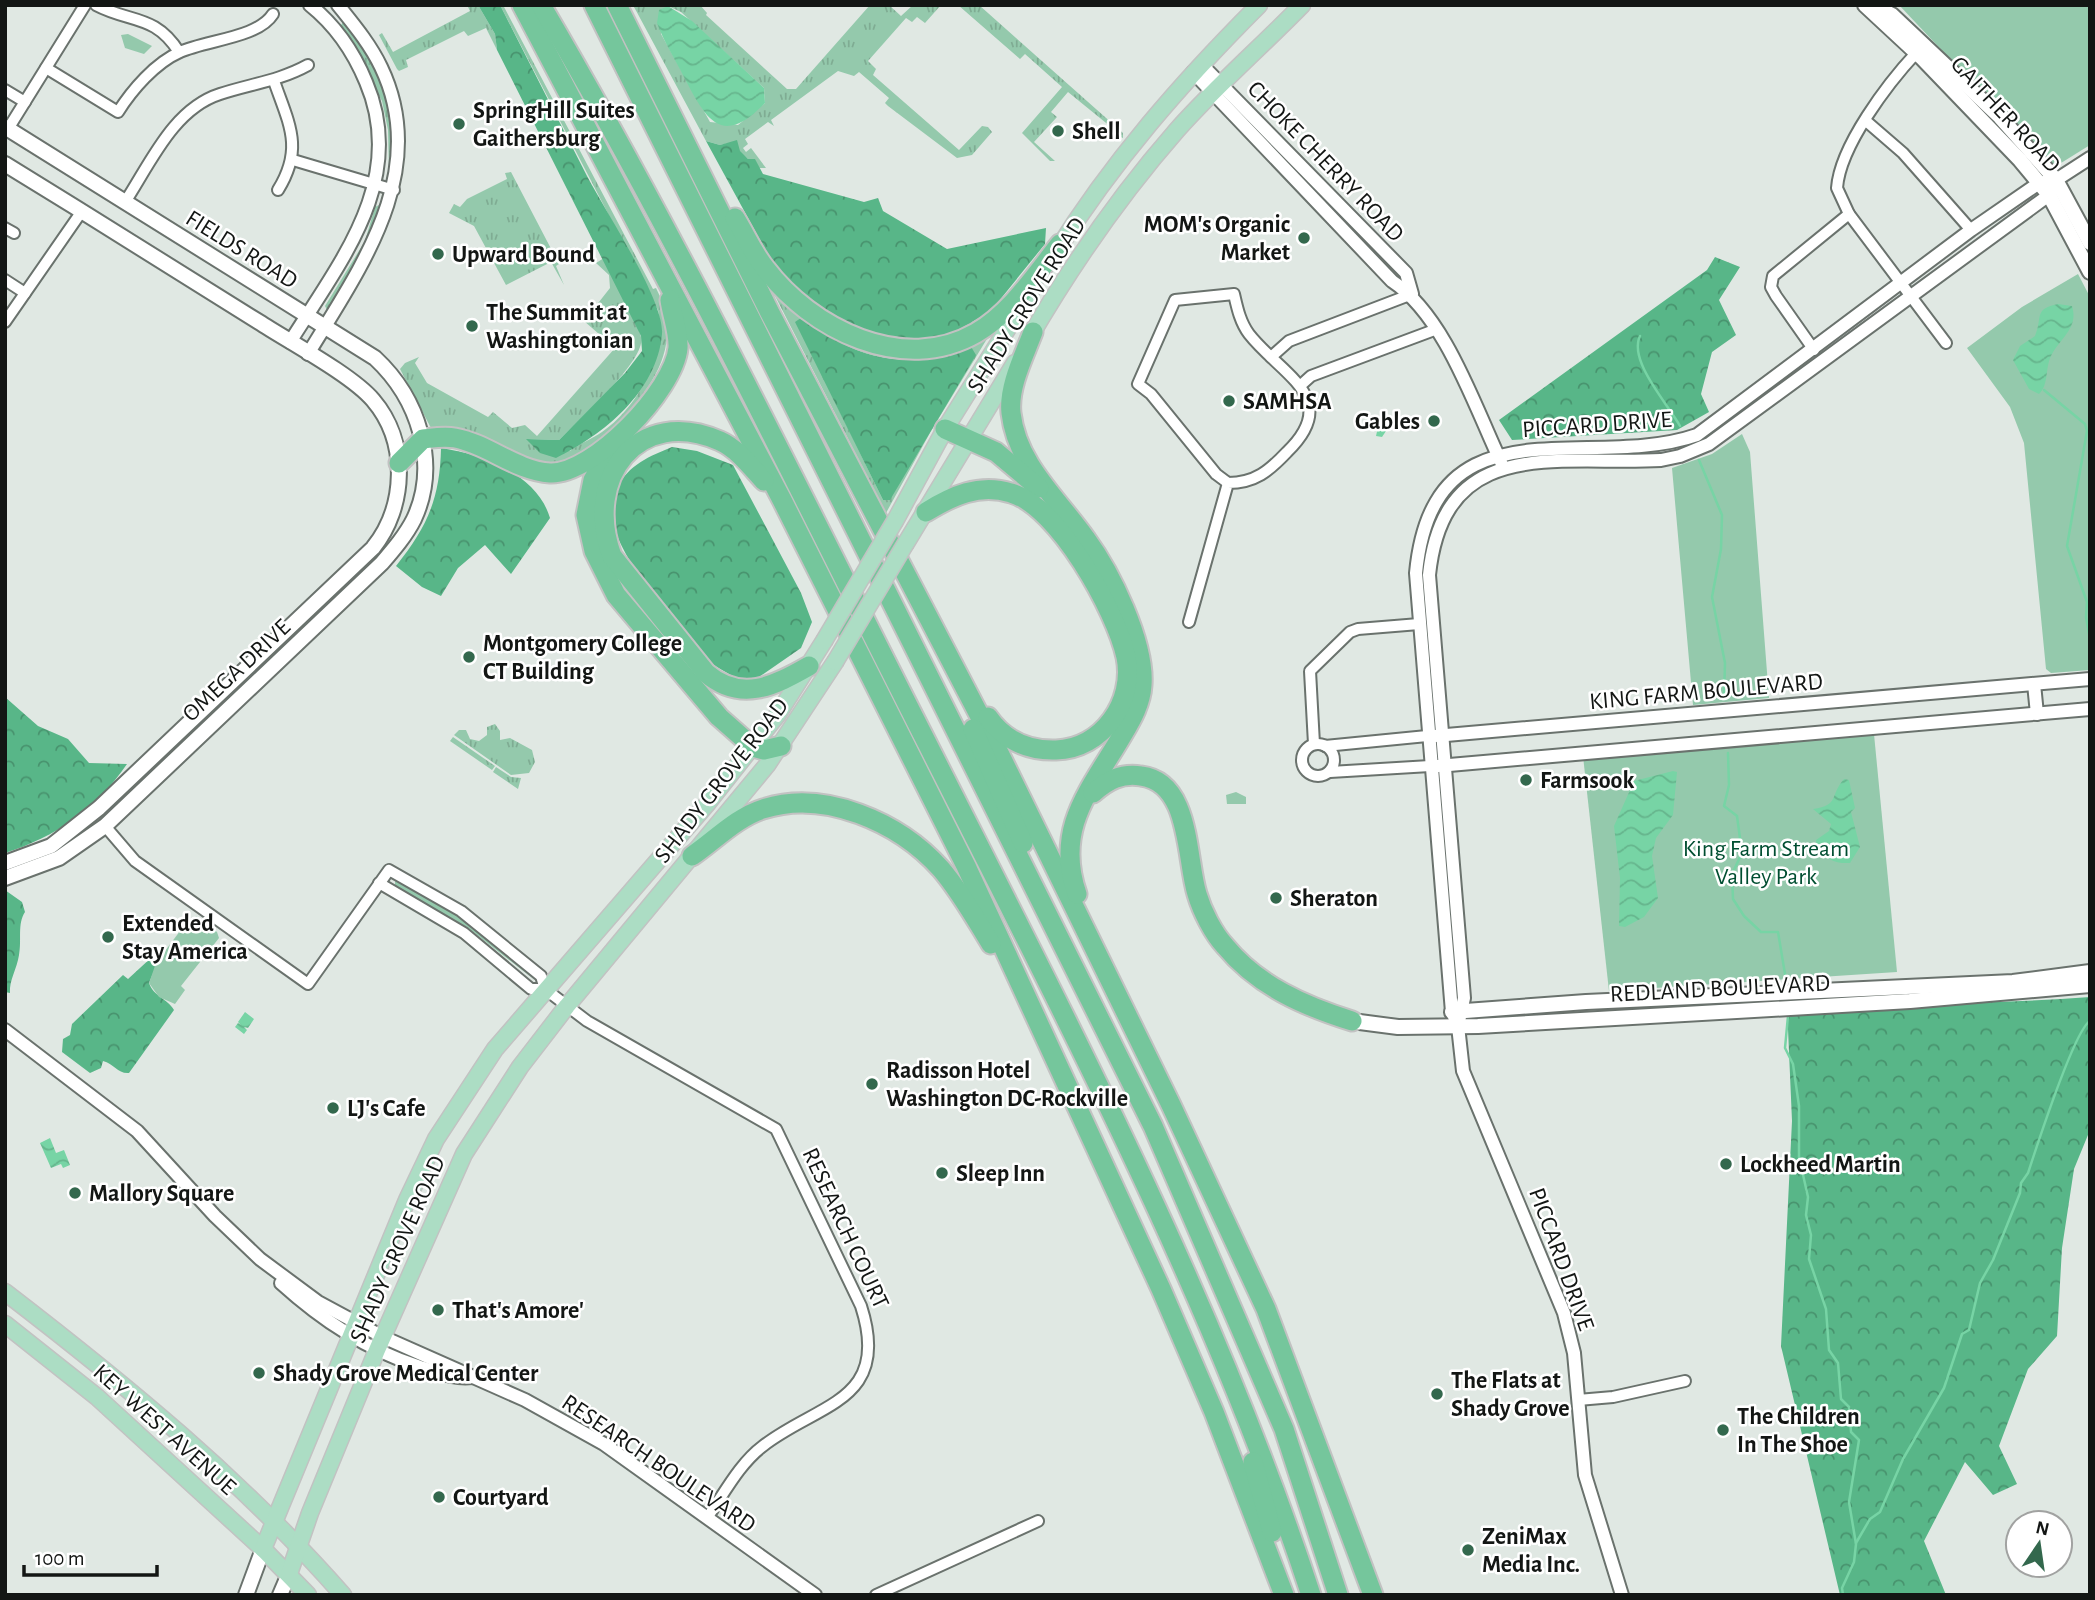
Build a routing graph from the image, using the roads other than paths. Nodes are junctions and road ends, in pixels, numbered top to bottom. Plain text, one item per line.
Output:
1 (85, 5) edge
2 (96, 5) edge
3 (310, 5) edge
4 (338, 5) edge
5 (522, 5) edge
6 (541, 5) edge
7 (548, 5) edge
8 (594, 5) edge
9 (618, 5) edge
10 (1259, 5) edge
11 (1302, 5) edge
12 (1865, 5) edge
13 (1872, 5) edge
14 (273, 15) dead end
15 (179, 52) junction
16 (1917, 52) junction
17 (307, 65) dead end
18 (576, 66) junction
19 (46, 68) junction
20 (1197, 68) junction
21 (274, 81) junction
22 (5, 90) edge
23 (1218, 90) junction
24 (25, 102) junction
25 (673, 118) junction
26 (1866, 121) junction
27 (7, 128) edge
28 (2090, 158) edge
29 (293, 160) junction
30 (5, 164) edge
31 (2056, 180) junction
32 (2039, 183) junction
33 (375, 185) junction
34 (278, 190) dead end
35 (394, 190) junction
36 (2049, 195) junction
37 (125, 202) junction
38 (82, 211) junction
39 (1849, 214) junction
40 (1971, 230) junction
41 (2090, 243) edge
42 (1060, 244) junction
43 (2090, 272) edge
44 (5, 280) edge
45 (667, 283) junction
46 (1901, 284) junction
47 (25, 293) junction
48 (1412, 294) junction
49 (1910, 296) junction
50 (306, 316) junction
51 (5, 322) edge
52 (325, 326) junction
53 (1437, 329) junction
54 (1033, 332) junction
55 (290, 342) junction
56 (1946, 343) dead end
57 (1814, 350) junction
58 (308, 354) junction
59 (1271, 357) junction
60 (1301, 386) junction
61 (945, 429) junction
62 (423, 439) junction
63 (970, 439) junction
64 (612, 444) junction
65 (1501, 461) junction
66 (399, 463) junction
67 (1228, 483) junction
68 (1051, 498) junction
69 (782, 500) junction
70 (926, 512) junction
71 (1189, 622) dead end
72 (1419, 624) junction
73 (937, 634) junction
74 (952, 665) junction
75 (809, 666) junction
76 (2090, 679) edge
77 (2034, 684) junction
78 (2090, 709) edge
79 (2036, 714) junction
80 (1427, 736) junction
81 (1441, 736) junction
82 (1320, 745) junction
83 (781, 746) junction
84 (753, 747) junction
85 (1437, 766) junction
86 (1329, 772) junction
87 (1082, 803) junction
88 (106, 827) junction
89 (692, 856) junction
90 (5, 863) edge
91 (5, 878) edge
92 (379, 883) junction
93 (2090, 972) edge
94 (2090, 985) edge
95 (545, 989) junction
96 (1085, 992) junction
97 (567, 1006) junction
98 (1458, 1016) junction
99 (1038, 1020) junction
100 (1352, 1021) joint
101 (5, 1030) edge
102 (1171, 1105) junction
103 (5, 1292) edge
104 (5, 1324) edge
105 (352, 1330) junction
106 (380, 1343) junction
107 (1231, 1377) junction
108 (1685, 1381) dead end
109 (1578, 1400) junction
110 (288, 1487) junction
111 (251, 1498) junction
112 (707, 1518) junction
113 (274, 1520) junction
114 (1038, 1521) dead end
115 (299, 1544) junction
116 (263, 1549) junction
117 (289, 1573) junction
118 (246, 1595) edge
119 (280, 1595) edge
120 (308, 1595) edge
121 (344, 1595) edge
122 (816, 1595) edge
123 (876, 1595) edge
124 (1286, 1595) edge
125 (1311, 1595) edge
126 (1338, 1595) edge
127 (1373, 1595) edge
128 (1622, 1595) edge

1 - 19 street
2 - 15 street
3 - 33 street
4 - 35 street
5 - 45 highway
6 - 18 highway
7 - 18 highway
8 - 96 highway
9 - 25 highway
10 - 20 main road, SHADY GROVE ROAD
11 - 23 main road, SHADY GROVE ROAD
12 - 16 main road, GAITHER ROAD
13 - 31 main road, GAITHER ROAD
14 - 15 street
15 - 19 street
16 - 26 street
16 - 32 main road, GAITHER ROAD
17 - 21 street
18 - 107 highway
19 - 24 street
20 - 23 street, CHOKE CHERRY ROAD
20 - 42 main road, SHADY GROVE ROAD
21 - 29 street
21 - 37 street
22 - 24 street
23 - 48 street, CHOKE CHERRY ROAD
23 - 54 main road, SHADY GROVE ROAD
24 - 27 street
25 - 42 highway
25 - 73 highway
26 - 39 street
26 - 40 street
27 - 37 main road, FIELDS ROAD
28 - 31 street, PICCARD DRIVE
29 - 33 street
29 - 34 street
30 - 38 main road
31 - 32 street, PICCARD DRIVE
31 - 36 street, PICCARD DRIVE
31 - 41 main road, GAITHER ROAD
32 - 36 main road, GAITHER ROAD
32 - 40 street, PICCARD DRIVE
33 - 35 street
33 - 50 street
35 - 52 street
36 - 43 main road, GAITHER ROAD
36 - 49 street, PICCARD DRIVE
37 - 50 main road, FIELDS ROAD
38 - 47 street
38 - 55 main road
39 - 46 street
39 - 57 street
40 - 46 street, PICCARD DRIVE
42 - 61 main road, SHADY GROVE ROAD
44 - 47 street
45 - 64 highway
45 - 69 highway
46 - 49 street
46 - 57 street, PICCARD DRIVE
47 - 51 street
48 - 53 street, CHOKE CHERRY ROAD
48 - 59 street
49 - 56 street
49 - 65 street, PICCARD DRIVE
50 - 52 main road, FIELDS ROAD
50 - 55 street
52 - 58 street
52 - 62 main road, FIELDS ROAD
53 - 60 street
53 - 65 street, CHOKE CHERRY ROAD
54 - 63 main road, SHADY GROVE ROAD
54 - 68 highway
55 - 58 main road
57 - 65 street, PICCARD DRIVE
58 - 66 main road
59 - 60 street
59 - 67 street
60 - 67 street
61 - 63 highway
61 - 75 main road, SHADY GROVE ROAD, bridge
62 - 64 highway
62 - 66 highway
62 - 88 main road, OMEGA DRIVE
63 - 68 highway
63 - 70 main road, SHADY GROVE ROAD
64 - 84 highway
65 - 72 street, PICCARD DRIVE
65 - 81 street, PICCARD DRIVE
66 - 90 main road, OMEGA DRIVE
67 - 71 street
68 - 87 highway
69 - 75 highway
69 - 99 highway
70 - 74 highway
70 - 83 main road, SHADY GROVE ROAD, bridge
72 - 80 street, PICCARD DRIVE
72 - 82 street
73 - 74 highway
73 - 96 highway
74 - 102 highway
75 - 84 main road, SHADY GROVE ROAD
76 - 77 street, KING FARM BOULEVARD
77 - 79 street
77 - 81 street, KING FARM BOULEVARD
78 - 79 street, KING FARM BOULEVARD
79 - 85 street, KING FARM BOULEVARD
80 - 81 street, KING FARM BOULEVARD
80 - 82 street, KING FARM BOULEVARD
80 - 85 street, PICCARD DRIVE
81 - 85 street, PICCARD DRIVE
82 - 86 street
82 - 86 street
83 - 84 highway
83 - 89 main road, SHADY GROVE ROAD
84 - 95 main road, SHADY GROVE ROAD
85 - 86 street, KING FARM BOULEVARD
85 - 98 street, PICCARD DRIVE
87 - 100 highway
87 - 102 highway
88 - 91 main road, OMEGA DRIVE
88 - 92 street
89 - 97 main road, SHADY GROVE ROAD
89 - 99 highway
92 - 95 street
92 - 95 street
93 - 98 main road, REDLAND BOULEVARD
94 - 98 main road, REDLAND BOULEVARD
95 - 97 street, RESEARCH COURT
95 - 105 main road, SHADY GROVE ROAD
96 - 126 highway
97 - 106 main road, SHADY GROVE ROAD
97 - 112 street, RESEARCH COURT
98 - 100 main road, REDLAND BOULEVARD
98 - 109 street, PICCARD DRIVE
99 - 124 highway
101 - 105 street, RESEARCH BOULEVARD
102 - 127 highway
103 - 111 main road, KEY WEST AVENUE
104 - 116 main road, KEY WEST AVENUE
105 - 106 street, RESEARCH BOULEVARD
105 - 110 main road, SHADY GROVE ROAD
106 - 112 street, RESEARCH BOULEVARD
106 - 115 main road, SHADY GROVE ROAD
107 - 124 highway
107 - 125 highway
108 - 109 street
109 - 128 street, PICCARD DRIVE
110 - 111 main road
110 - 113 main road, SHADY GROVE ROAD
111 - 113 main road, KEY WEST AVENUE
112 - 122 street, RESEARCH BOULEVARD
113 - 115 main road, KEY WEST AVENUE
113 - 116 main road, SHADY GROVE ROAD
114 - 123 street
115 - 117 main road, SHADY GROVE ROAD
115 - 121 main road, KEY WEST AVENUE
116 - 117 main road, KEY WEST AVENUE
116 - 118 main road, SHADY GROVE ROAD
117 - 119 main road, SHADY GROVE ROAD
117 - 120 main road, KEY WEST AVENUE

